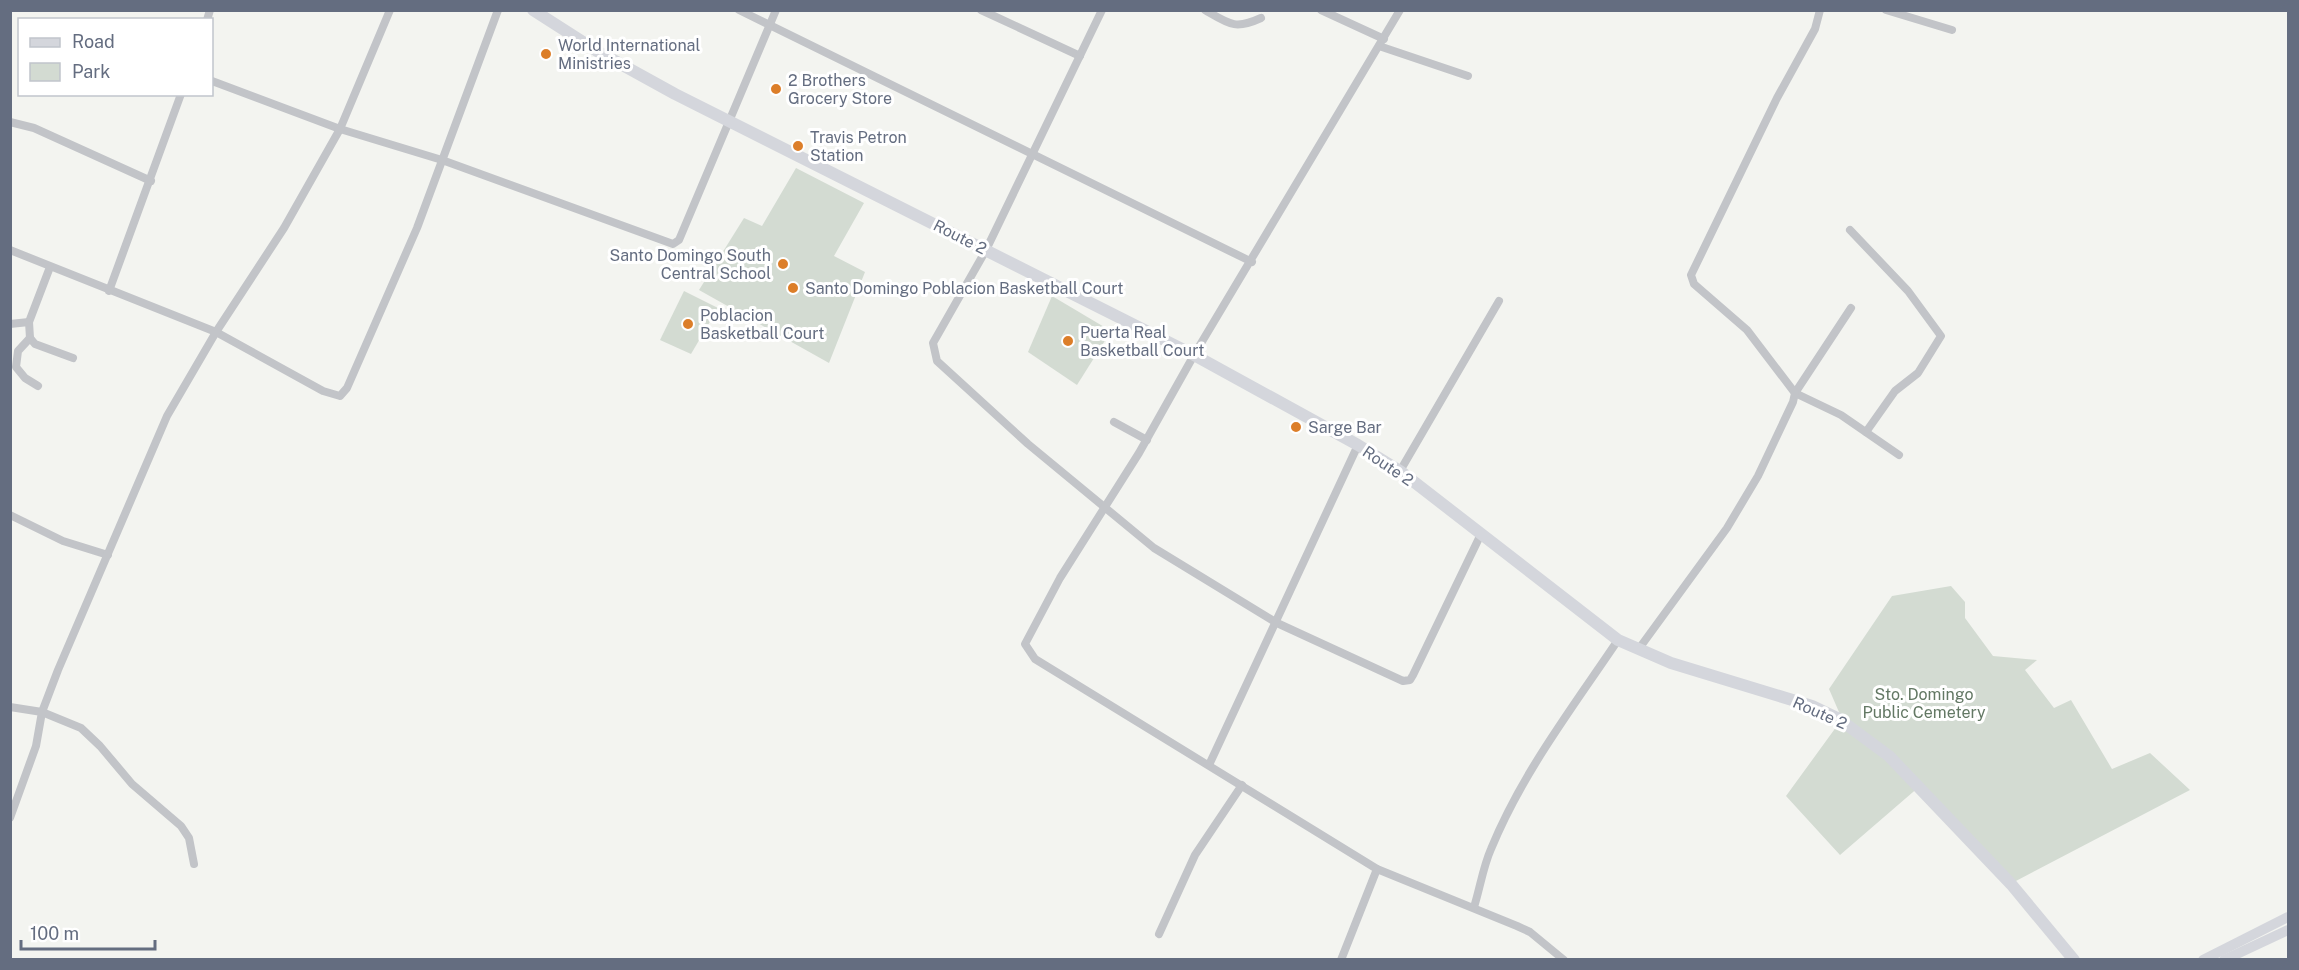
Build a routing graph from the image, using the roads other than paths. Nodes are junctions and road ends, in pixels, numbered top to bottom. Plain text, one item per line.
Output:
1 (390, 10) edge
2 (498, 10) edge
3 (533, 10) edge
4 (739, 10) edge
5 (776, 10) edge
6 (981, 10) edge
7 (1102, 10) edge
8 (1205, 10) edge
9 (1321, 10) edge
10 (1400, 10) edge
11 (1820, 10) edge
12 (1886, 10) edge
13 (1261, 18) dead end
14 (769, 27) junction
15 (1952, 30) dead end
16 (1382, 42) junction
17 (1080, 57) junction
18 (1468, 76) dead end
19 (213, 81) edge
20 (180, 96) edge
21 (727, 120) junction
22 (10, 122) edge
23 (340, 129) junction
24 (1033, 153) junction
25 (442, 160) junction
26 (151, 181) junction
27 (1850, 230) dead end
28 (10, 250) edge
29 (986, 250) junction
30 (1252, 262) junction
31 (50, 267) junction
32 (109, 291) junction
33 (1500, 301) dead end
34 (1851, 308) dead end
35 (29, 322) junction
36 (10, 324) edge
37 (216, 332) junction
38 (30, 338) junction
39 (1194, 355) junction
40 (73, 358) dead end
41 (38, 386) dead end
42 (1795, 393) junction
43 (1114, 422) dead end
44 (1866, 432) junction
45 (1148, 440) junction
46 (1358, 446) junction
47 (1899, 455) dead end
48 (1400, 471) junction
49 (1104, 510) junction
50 (10, 515) edge
51 (1481, 534) junction
52 (108, 555) junction
53 (1277, 623) junction
54 (1618, 640) junction
55 (1638, 650) junction
56 (10, 707) edge
57 (42, 712) junction
58 (1209, 765) junction
59 (1242, 785) junction
60 (10, 818) edge
61 (194, 864) dead end
62 (1377, 869) junction
63 (1474, 907) junction
64 (2289, 917) edge
65 (2289, 930) edge
66 (1159, 934) dead end
67 (1341, 960) edge
68 (1564, 960) edge
69 (2074, 960) edge
70 (2203, 960) edge
71 (2224, 960) edge

1 - 23 street
2 - 25 street
3 - 21 highway, Route 2
4 - 14 street
5 - 14 street
6 - 17 street
7 - 17 street
8 - 13 street
9 - 16 street
10 - 16 street
11 - 42 street
12 - 15 street
14 - 21 street
14 - 24 street
16 - 18 street
16 - 30 street
17 - 24 street
19 - 23 street
20 - 26 street
21 - 25 street
21 - 29 highway, Route 2
22 - 26 street
23 - 25 street
23 - 37 street
24 - 29 street
24 - 30 street
25 - 37 street
26 - 32 street
27 - 44 street
28 - 31 street
29 - 39 highway, Route 2
29 - 49 street
30 - 39 street
31 - 32 street
31 - 35 street
32 - 37 street
33 - 48 street
34 - 42 street
35 - 36 street
35 - 38 street
37 - 52 street
38 - 40 street
38 - 41 street
39 - 45 street
39 - 46 highway, Route 2
42 - 44 street
42 - 55 street
43 - 45 street
44 - 47 street
45 - 49 street
46 - 48 highway, Route 2
46 - 53 street
48 - 51 highway, Route 2
49 - 53 street
49 - 58 street
50 - 52 street
51 - 53 street
51 - 54 highway, Route 2
52 - 57 street
53 - 58 street
54 - 55 highway, Route 2
54 - 63 street
55 - 69 highway, Route 2
56 - 57 street
57 - 60 street
57 - 61 street
58 - 59 street
59 - 62 street
59 - 66 street
62 - 63 street
62 - 67 street
63 - 68 street
64 - 70 main road
65 - 71 main road

